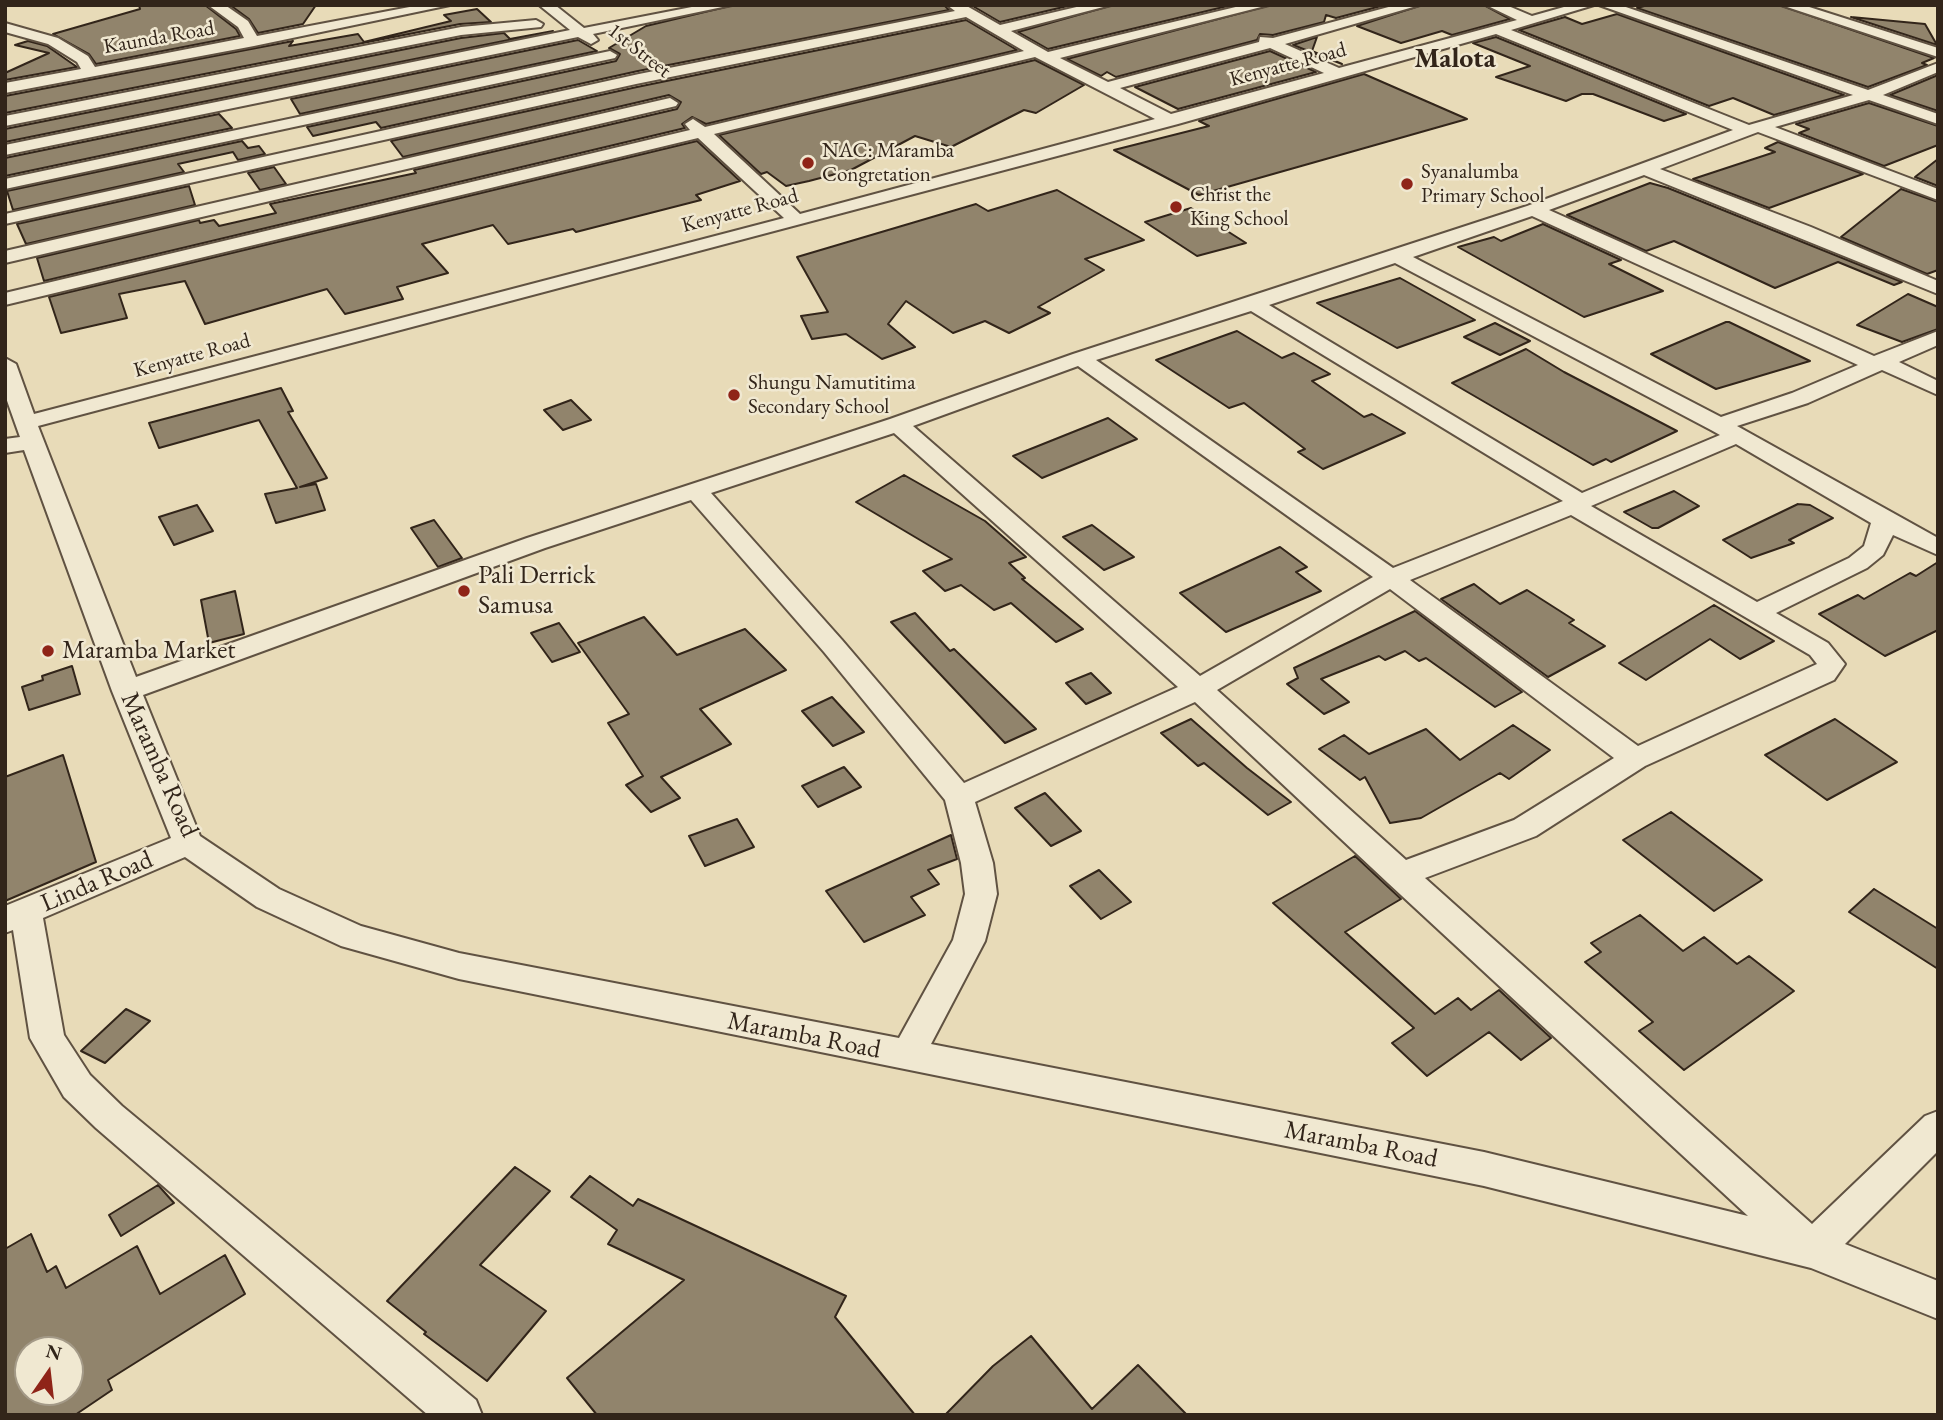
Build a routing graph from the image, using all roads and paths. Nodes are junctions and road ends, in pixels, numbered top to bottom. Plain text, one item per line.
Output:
1 (215, 5) edge
2 (443, 5) edge
3 (725, 5) edge
4 (1104, 5) edge
5 (1188, 5) edge
6 (1262, 5) edge
7 (1413, 5) edge
8 (1493, 5) edge
9 (1587, 5) edge
10 (1606, 5) edge
11 (1788, 5) edge
12 (549, 7) edge
13 (960, 9) edge
14 (1213, 17) junction
15 (1530, 20) junction
16 (537, 24) junction
17 (5, 27) edge
18 (997, 30) junction
19 (1500, 31) junction
20 (582, 33) junction
21 (254, 42) junction
22 (1270, 42) junction
23 (510, 46) junction
24 (1938, 53) edge
25 (610, 55) junction
26 (1041, 55) junction
27 (1938, 67) edge
28 (90, 72) junction
29 (1339, 74) junction
30 (640, 80) junction
31 (1108, 87) junction
32 (5, 88) edge
33 (1867, 96) junction
34 (670, 103) junction
35 (1938, 119) edge
36 (5, 121) edge
37 (1172, 121) junction
38 (1753, 129) junction
39 (703, 133) junction
40 (5, 150) edge
41 (1645, 169) junction
42 (5, 184) edge
43 (1938, 195) edge
44 (1533, 210) junction
45 (5, 219) edge
46 (796, 219) junction
47 (1397, 256) junction
48 (5, 257) edge
49 (1938, 288) edge
50 (5, 299) edge
51 (1253, 304) junction
52 (1938, 337) edge
53 (1080, 358) junction
54 (1877, 363) junction
55 (5, 364) edge
56 (1938, 389) edge
57 (898, 424) junction
58 (1728, 430) junction
59 (22, 437) edge
60 (695, 490) junction
61 (1577, 504) junction
62 (1883, 520) junction
63 (1938, 548) edge
64 (1391, 578) junction
65 (1756, 612) junction
66 (1198, 689) junction
67 (126, 691) junction
68 (1635, 759) junction
69 (959, 797) junction
70 (188, 843) junction
71 (1399, 875) junction
72 (16, 916) edge
73 (907, 1056) junction
74 (1938, 1127) edge
75 (1812, 1250) junction
76 (1938, 1300) edge
77 (461, 1415) edge

1 - 21 street
2 - 21 street, Kaunda Road
3 - 20 street
4 - 18 street
5 - 14 street
6 - 14 street
7 - 22 street
8 - 15 street
9 - 15 street, Kenyatte Road
10 - 33 street
11 - 24 street
12 - 16 street
12 - 20 street, 1st Street
13 - 18 street
13 - 30 street
14 - 22 street
14 - 26 street
15 - 19 street, Kenyatte Road
16 - 23 street
16 - 36 street
17 - 28 street
18 - 26 street
19 - 29 street, Kenyatte Road
19 - 38 street
20 - 23 street
20 - 25 street, 1st Street
21 - 28 street, Kaunda Road
22 - 29 street
22 - 31 street
23 - 40 street
25 - 30 street, 1st Street
25 - 42 street
26 - 31 street
26 - 39 street
27 - 33 street
28 - 32 street, Kaunda Road
29 - 37 street, Kenyatte Road
30 - 34 street, 1st Street
30 - 45 street
31 - 37 street
33 - 35 street
33 - 38 street
34 - 39 street, 1st Street
34 - 48 street
37 - 46 street, Kenyatte Road
38 - 41 street
38 - 43 street
39 - 46 street, 1st Street
39 - 50 street
41 - 44 street
41 - 49 street
44 - 47 street
44 - 54 street
46 - 59 street, Kenyatte Road
47 - 51 street
47 - 58 street
51 - 53 street
51 - 61 street
52 - 54 street
53 - 57 street
53 - 64 street
54 - 56 street
54 - 58 street
55 - 59 street, Maramba Road
57 - 60 street
57 - 66 street
58 - 61 street
58 - 62 street
59 - 67 street, Maramba Road
60 - 67 street
60 - 69 street
61 - 64 street
61 - 65 street
62 - 63 street
62 - 65 street
64 - 66 street
64 - 68 street
65 - 68 street
66 - 69 street
66 - 71 street
67 - 70 street, Maramba Road
68 - 71 street
69 - 73 street
70 - 72 street, Linda Road
70 - 73 street, Maramba Road
71 - 75 street
72 - 77 street
73 - 75 street, Maramba Road
74 - 75 street
75 - 76 street, Maramba Road

